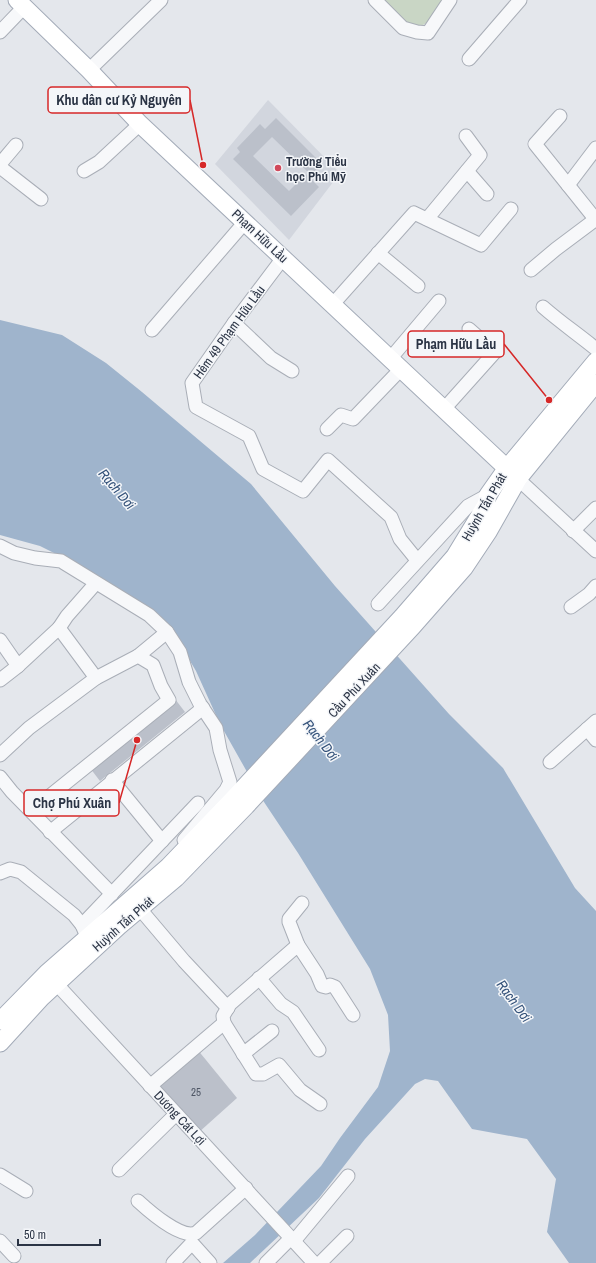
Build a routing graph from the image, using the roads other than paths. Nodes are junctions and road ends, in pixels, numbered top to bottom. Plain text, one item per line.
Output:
1 (161, 0) edge
2 (375, 0) edge
3 (450, 0) edge
4 (520, 0) edge
5 (22, 3) edge
6 (0, 32) edge
7 (469, 59) dead end
8 (89, 70) junction
9 (560, 116) dead end
10 (140, 124) junction
11 (466, 136) dead end
12 (16, 146) dead end
13 (596, 148) edge
14 (0, 165) edge
15 (84, 170) dead end
16 (467, 171) junction
17 (568, 185) junction
18 (488, 194) dead end
19 (41, 199) dead end
20 (511, 209) dead end
21 (427, 219) junction
22 (596, 220) edge
23 (245, 222) junction
24 (378, 253) junction
25 (283, 258) junction
26 (531, 270) dead end
27 (418, 286) dead end
28 (439, 301) dead end
29 (333, 304) junction
30 (543, 307) dead end
31 (234, 323) junction
32 (469, 329) dead end
33 (152, 330) dead end
34 (596, 349) edge
35 (596, 361) edge
36 (395, 364) junction
37 (292, 371) dead end
38 (596, 383) edge
39 (444, 409) junction
40 (327, 428) dead end
41 (513, 474) junction
42 (488, 495) junction
43 (596, 508) edge
44 (573, 531) junction
45 (0, 546) edge
46 (596, 551) edge
47 (417, 560) junction
48 (96, 583) junction
49 (596, 586) edge
50 (378, 604) dead end
51 (571, 607) dead end
52 (408, 621) junction
53 (59, 628) junction
54 (167, 632) junction
55 (0, 640) edge
56 (138, 656) junction
57 (18, 666) junction
58 (96, 678) junction
59 (0, 680) edge
60 (203, 708) junction
61 (592, 725) edge
62 (596, 740) edge
63 (0, 754) edge
64 (550, 762) dead end
65 (0, 777) edge
66 (112, 780) junction
67 (241, 801) joint
68 (198, 803) dead end
69 (31, 811) junction
70 (50, 832) junction
71 (162, 841) junction
72 (21, 872) junction
73 (0, 873) edge
74 (0, 881) edge
75 (112, 894) junction
76 (302, 903) dead end
77 (137, 904) junction
78 (85, 931) junction
79 (298, 945) junction
80 (52, 978) junction
81 (259, 978) junction
82 (228, 1008) junction
83 (353, 1015) dead end
84 (0, 1021) edge
85 (224, 1023) junction
86 (272, 1031) dead end
87 (0, 1043) edge
88 (319, 1050) dead end
89 (243, 1054) junction
90 (150, 1086) junction
91 (320, 1104) dead end
92 (176, 1114) junction
93 (119, 1170) dead end
94 (0, 1175) edge
95 (348, 1176) dead end
96 (246, 1188) junction
97 (26, 1191) dead end
98 (138, 1202) dead end
99 (347, 1236) dead end
100 (291, 1238) junction
101 (0, 1241) edge
102 (14, 1256) dead end
103 (172, 1263) edge
104 (210, 1263) edge
105 (266, 1263) edge
106 (314, 1263) edge
107 (320, 1263) edge

1 - 8 street
2 - 3 street
4 - 7 street
5 - 6 street
5 - 8 main road, Phạm Hữu Lầu
8 - 10 main road, Phạm Hữu Lầu
9 - 17 street
10 - 15 street
10 - 23 main road, Phạm Hữu Lầu
11 - 16 street
12 - 14 street
13 - 17 street
14 - 19 street
16 - 18 street
16 - 21 street
17 - 22 street
20 - 21 street
21 - 24 street
22 - 26 street
23 - 25 main road, Phạm Hữu Lầu
23 - 33 street
24 - 27 street
24 - 29 street
25 - 29 main road, Phạm Hữu Lầu
25 - 31 street, Hẻm 49 Phạm Hữu Lầu
28 - 36 street
29 - 36 main road, Phạm Hữu Lầu
30 - 34 street
31 - 37 street
31 - 47 street, Hẻm 49 Phạm Hữu Lầu
32 - 39 street
35 - 41 main road, Huỳnh Tấn Phát
36 - 39 main road, Phạm Hữu Lầu
36 - 40 street
38 - 41 main road, Huỳnh Tấn Phát
39 - 41 main road, Phạm Hữu Lầu
41 - 42 main road, Huỳnh Tấn Phát
41 - 44 street
41 - 52 main road, Huỳnh Tấn Phát
42 - 47 street
42 - 52 main road, Huỳnh Tấn Phát
43 - 44 street
44 - 46 street
45 - 48 street
47 - 50 street
48 - 53 street
48 - 54 street
49 - 51 street
52 - 67 main road, Cầu Phú Xuân
53 - 57 street
53 - 58 street
54 - 56 street
54 - 60 street
55 - 57 street
56 - 58 street
56 - 69 street
57 - 59 street
58 - 63 street
60 - 66 street
60 - 77 street
61 - 62 street
61 - 64 street
65 - 69 street
66 - 70 street
66 - 71 street
67 - 77 main road, Huỳnh Tấn Phát
68 - 71 street, Huỳnh Tấn Phát
69 - 70 street
70 - 75 street
71 - 75 street, Huỳnh Tấn Phát
72 - 73 street
72 - 74 street
72 - 78 street
75 - 78 street, Huỳnh Tấn Phát
76 - 79 street
77 - 78 main road, Huỳnh Tấn Phát
77 - 80 main road, Huỳnh Tấn Phát
77 - 82 street
78 - 80 main road, Huỳnh Tấn Phát
79 - 81 street
79 - 83 street
80 - 84 main road, Huỳnh Tấn Phát
80 - 87 main road, Huỳnh Tấn Phát
80 - 90 street, Dương Cát Lợi
81 - 82 street
81 - 88 street
82 - 85 street
85 - 89 street
85 - 90 street
86 - 89 street
89 - 91 street
90 - 92 street, Dương Cát Lợi
92 - 93 street
92 - 96 street, Dương Cát Lợi
94 - 97 street
95 - 100 street
96 - 98 street
96 - 100 street, Dương Cát Lợi
99 - 107 street
100 - 105 street
100 - 106 street, Dương Cát Lợi
101 - 102 street
103 - 104 street

